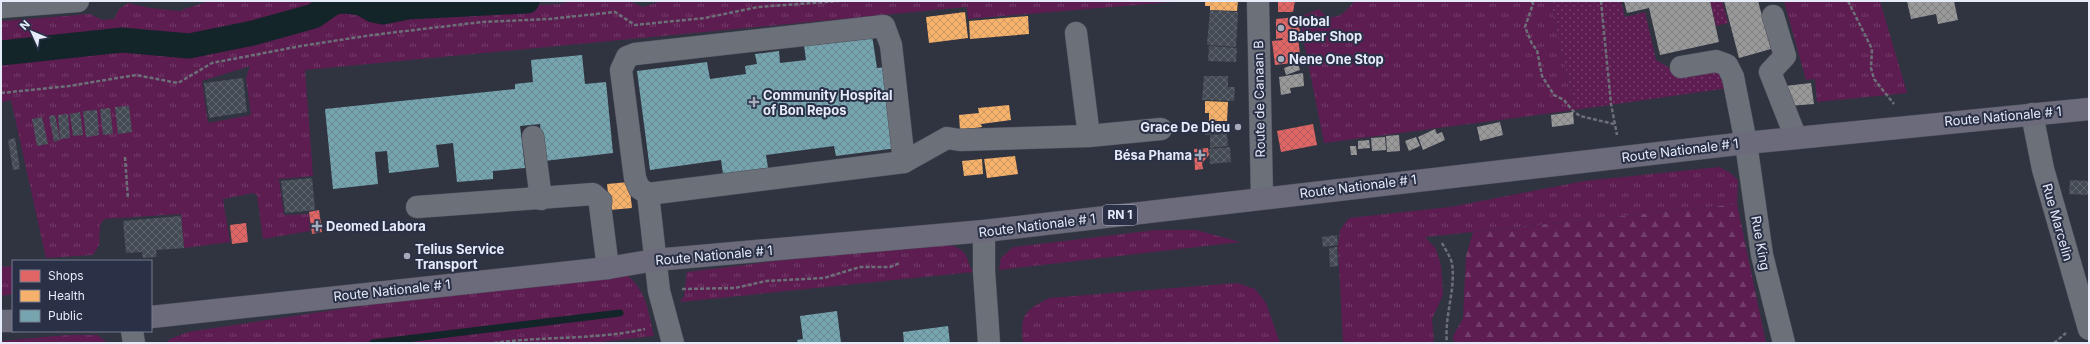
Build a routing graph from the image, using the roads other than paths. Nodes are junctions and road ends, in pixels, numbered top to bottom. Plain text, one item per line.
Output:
1 (78, 1) edge
2 (1258, 1) edge
3 (1, 7) edge
4 (1774, 16) dead end
5 (1076, 33) dead end
6 (1681, 67) dead end
7 (2089, 108) edge
8 (2032, 114) junction
9 (1161, 129) dead end
10 (1089, 136) junction
11 (533, 137) dead end
12 (1796, 138) junction
13 (1746, 142) junction
14 (904, 162) junction
15 (648, 194) junction
16 (1262, 198) junction
17 (541, 199) junction
18 (417, 207) dead end
19 (984, 231) junction
20 (655, 260) junction
21 (608, 268) junction
22 (152, 317) edge
23 (1, 321) edge
24 (12, 321) edge
25 (2089, 329) edge
26 (132, 332) edge
27 (670, 333) edge
28 (134, 343) edge
29 (989, 343) edge
30 (1784, 343) edge

1 - 3 street
2 - 16 street, Route de Canaan B
4 - 12 street
5 - 10 street
6 - 13 street, Rue King
7 - 8 main road, Route Nationale # 1 / RN 1
8 - 12 main road, Route Nationale # 1 / RN 1
8 - 25 street, Rue Marcelin
9 - 10 street
10 - 14 street
11 - 17 street
12 - 13 main road, Route Nationale # 1 / RN 1
13 - 16 main road, Route Nationale # 1 / RN 1
13 - 30 street, Rue King
14 - 15 street
14 - 15 street
15 - 20 street
16 - 19 main road, Route Nationale # 1 / RN 1
17 - 18 street
17 - 21 street
19 - 20 main road, Route Nationale # 1 / RN 1
19 - 29 street
20 - 21 main road, Route Nationale # 1 / RN 1
20 - 27 street
21 - 22 main road, Route Nationale # 1 / RN 1
23 - 24 main road
26 - 28 street

